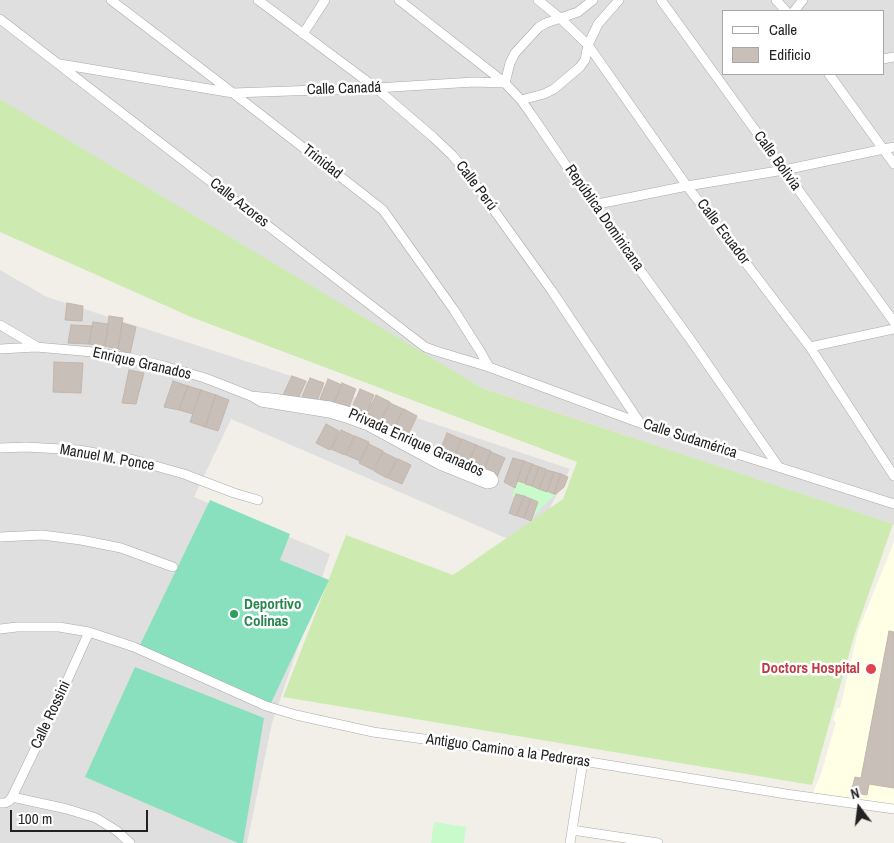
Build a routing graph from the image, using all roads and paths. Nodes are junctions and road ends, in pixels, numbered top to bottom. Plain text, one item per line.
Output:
1 (111, 0) edge
2 (258, 0) edge
3 (325, 0) edge
4 (398, 0) edge
5 (538, 0) edge
6 (593, 0) edge
7 (619, 0) edge
8 (661, 0) edge
9 (776, 0) edge
10 (803, 0) edge
11 (785, 10) edge
12 (795, 10) edge
13 (560, 18) junction
14 (0, 19) edge
15 (303, 34) junction
16 (588, 45) junction
17 (57, 63) junction
18 (830, 75) edge
19 (505, 84) junction
20 (376, 88) junction
21 (233, 93) junction
22 (521, 100) junction
23 (894, 147) edge
24 (884, 150) junction
25 (894, 164) edge
26 (784, 170) junction
27 (687, 186) junction
28 (593, 205) junction
29 (894, 322) edge
30 (0, 324) edge
31 (894, 329) edge
32 (36, 346) junction
33 (810, 346) junction
34 (0, 349) edge
35 (489, 367) junction
36 (251, 396) junction
37 (640, 423) junction
38 (0, 448) edge
39 (778, 466) junction
40 (894, 476) edge
41 (258, 500) dead end
42 (894, 504) edge
43 (0, 537) edge
44 (173, 567) dead end
45 (0, 629) edge
46 (89, 632) junction
47 (583, 761) junction
48 (12, 797) junction
49 (0, 803) edge
50 (894, 809) edge
51 (572, 830) junction
52 (130, 843) edge
53 (570, 843) edge
54 (658, 843) edge

1 - 21 street, Trinidad
2 - 15 street, Calle Perú
3 - 15 street
4 - 19 street, República Dominicana
5 - 13 street, Calle Ecuador
6 - 13 street
7 - 16 street
8 - 26 street, Calle Bolivia
9 - 11 street
10 - 12 street
13 - 16 street, Calle Ecuador
13 - 19 street
14 - 17 street, Calle Azores
15 - 20 street, Calle Perú
16 - 22 street
16 - 27 street, Calle Ecuador
17 - 21 street, Calle Canadá
17 - 35 street, Calle Azores
18 - 24 street
19 - 20 street, Calle Canadá
19 - 22 street, República Dominicana
20 - 21 street, Calle Canadá
20 - 37 street, Calle Perú
21 - 35 street, Trinidad
22 - 28 street, República Dominicana
23 - 24 street
24 - 25 street
24 - 26 street
26 - 27 street
26 - 29 street, Calle Bolivia
27 - 28 street
27 - 33 street, Calle Ecuador
28 - 39 street, República Dominicana
30 - 32 street
31 - 33 street
32 - 34 street, Enrique Granados
32 - 36 street, Enrique Granados
33 - 40 street, Calle Ecuador
35 - 37 street, Calle Sudamérica
36 - 36 street, Privada Enrique Granados
37 - 39 street, Calle Sudamérica
38 - 41 street, Manuel M. Ponce
39 - 42 street, Calle Sudamérica
43 - 44 street
45 - 46 street, Antiguo Camino a la Pedreras
46 - 47 street, Antiguo Camino a la Pedreras
46 - 48 street, Calle Rossini
47 - 50 street, Antiguo Camino a la Pedreras
47 - 51 street
48 - 49 street
48 - 52 street
51 - 53 street
51 - 54 street

